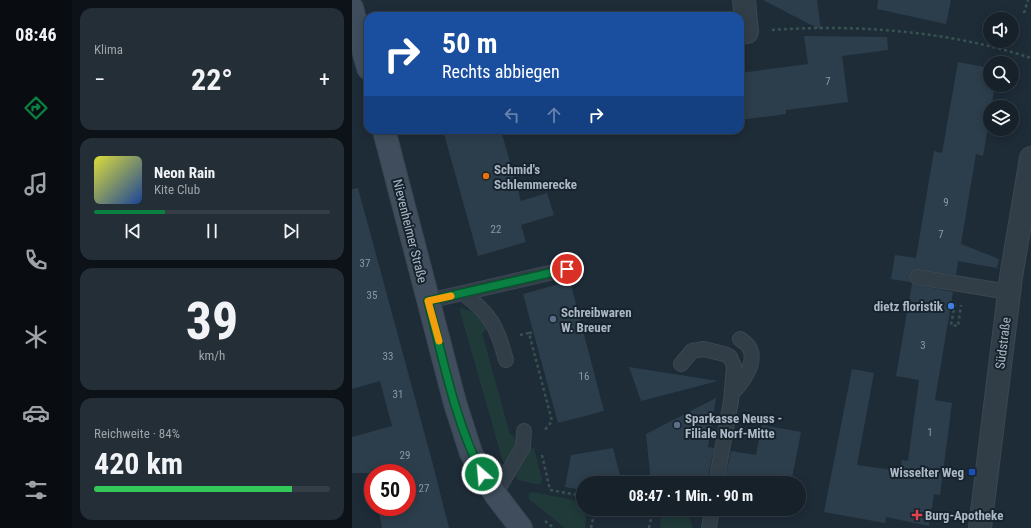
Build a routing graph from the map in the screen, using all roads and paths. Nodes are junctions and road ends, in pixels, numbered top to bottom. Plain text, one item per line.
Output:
1 (744, 0) edge
2 (1028, 0) edge
3 (352, 8) edge
4 (1024, 13) dead end
5 (747, 32) joint
6 (364, 53) edge
7 (1031, 58) edge
8 (385, 134) edge
9 (1031, 158) edge
10 (567, 269) dead end
11 (917, 277) dead end
12 (964, 285) junction
13 (1009, 292) junction
14 (463, 293) junction
15 (428, 301) junction
16 (955, 302) dead end
17 (951, 306) dead end
18 (954, 307) junction
19 (534, 332) dead end
20 (529, 333) junction
21 (740, 338) dead end
22 (501, 340) junction
23 (506, 360) dead end
24 (682, 364) dead end
25 (732, 393) junction
26 (524, 431) dead end
27 (543, 433) dead end
28 (541, 454) dead end
29 (717, 476) edge
30 (494, 494) junction
31 (576, 495) edge
32 (594, 516) edge
33 (652, 516) edge
34 (699, 516) edge
35 (541, 518) dead end
36 (711, 518) edge
37 (521, 528) edge
38 (554, 528) edge
39 (591, 528) edge
40 (649, 528) edge
41 (980, 528) edge

1 - 5 street
2 - 4 path
3 - 6 main road
5 - 7 path
8 - 15 main road, Nievenheimer Straße
9 - 13 street, Südstraße
10 - 14 lane
11 - 12 lane
12 - 13 lane
12 - 18 path
13 - 41 street, Südstraße
14 - 15 lane
14 - 22 lane
15 - 30 main road, Nievenheimer Straße
16 - 18 path
17 - 18 path
19 - 20 path
20 - 22 path
20 - 27 path
21 - 25 lane
22 - 23 lane
24 - 25 lane
25 - 29 lane
26 - 30 lane
28 - 31 path
30 - 37 main road, Nievenheimer Straße
32 - 39 path
33 - 40 path
34 - 36 path
35 - 38 path

